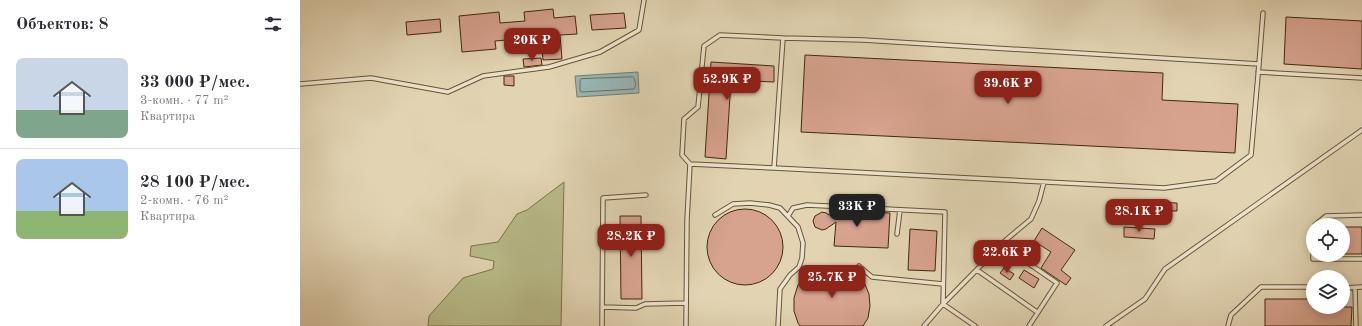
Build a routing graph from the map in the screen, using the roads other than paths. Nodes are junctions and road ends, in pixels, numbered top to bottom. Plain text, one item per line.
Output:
1 (644, 0) edge
2 (1263, 13) dead end
3 (783, 38) junction
4 (1259, 64) junction
5 (1258, 72) junction
6 (1362, 78) edge
7 (300, 84) edge
8 (1362, 130) edge
9 (690, 164) junction
10 (774, 168) junction
11 (1044, 182) junction
12 (646, 195) dead end
13 (900, 210) junction
14 (715, 215) dead end
15 (1362, 215) edge
16 (788, 216) junction
17 (1324, 218) edge
18 (897, 234) dead end
19 (1350, 259) edge
20 (1362, 259) edge
21 (1028, 263) dead end
22 (859, 266) dead end
23 (977, 270) junction
24 (943, 284) junction
25 (1306, 287) edge
26 (1362, 287) edge
27 (1350, 288) edge
28 (1355, 288) junction
29 (686, 302) junction
30 (943, 304) junction
31 (602, 307) junction
32 (1037, 312) junction
33 (602, 326) edge
34 (686, 326) edge
35 (778, 326) edge
36 (924, 326) edge
37 (975, 326) edge
38 (1028, 326) edge
39 (1106, 326) edge
40 (1228, 326) edge
41 (1356, 326) edge

1 - 7 lane
2 - 4 lane
3 - 4 lane
3 - 9 lane
3 - 10 lane
4 - 5 lane
5 - 6 lane
5 - 11 lane
8 - 39 lane
9 - 10 lane
9 - 29 lane
10 - 11 lane
11 - 23 lane
12 - 31 lane
13 - 16 lane
13 - 18 lane
13 - 24 lane
14 - 16 lane
15 - 17 lane
16 - 35 lane
19 - 20 lane
21 - 32 lane
22 - 24 lane
23 - 30 lane
23 - 32 lane
24 - 30 lane
25 - 40 lane
26 - 28 lane
27 - 28 lane
28 - 41 lane
29 - 31 lane
29 - 34 lane
30 - 36 lane
30 - 37 lane
31 - 33 lane
32 - 38 lane

